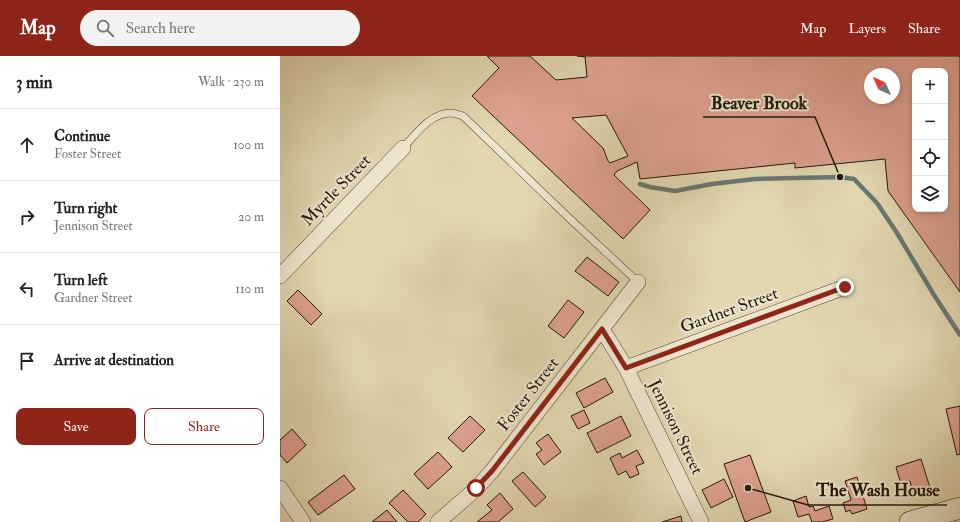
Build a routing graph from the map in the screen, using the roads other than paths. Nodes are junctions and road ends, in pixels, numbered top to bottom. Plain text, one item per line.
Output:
1 (403, 148) joint
2 (280, 276) edge
3 (638, 282) joint
4 (845, 287) dead end
5 (602, 329) junction
6 (626, 368) junction
7 (280, 488) edge
8 (960, 508) edge
9 (303, 522) edge
10 (438, 522) edge
11 (701, 522) edge
12 (910, 522) edge

1 - 2 street, Myrtle Street
1 - 3 lane
3 - 5 street, Foster Street
4 - 6 street, Gardner Street
5 - 6 street, Jennison Street
5 - 10 street, Foster Street
6 - 11 street, Jennison Street
7 - 9 street
8 - 12 street

